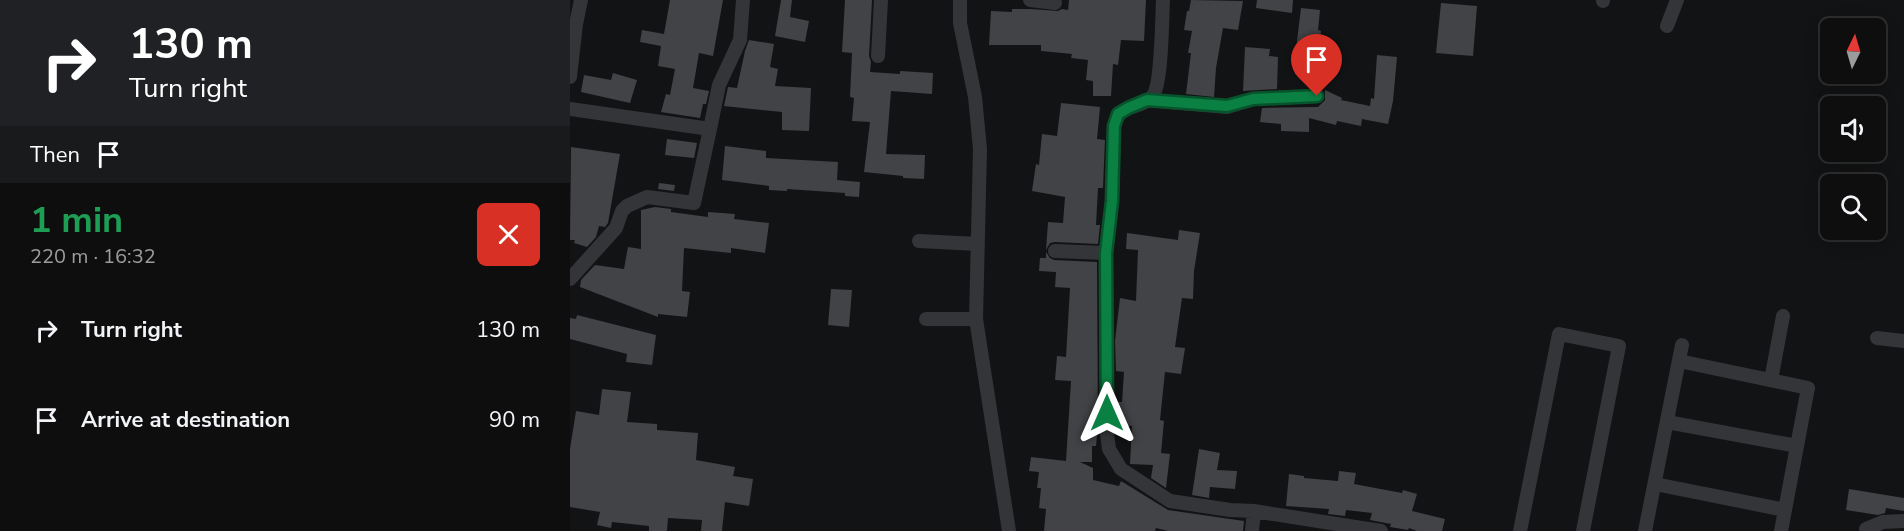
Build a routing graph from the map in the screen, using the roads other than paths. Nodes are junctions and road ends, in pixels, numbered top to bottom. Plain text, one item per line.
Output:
1 (581, 0) edge
2 (744, 0) edge
3 (881, 0) edge
4 (960, 0) edge
5 (1030, 0) edge
6 (1162, 0) edge
7 (1677, 0) edge
8 (1055, 3) dead end
9 (1667, 26) dead end
10 (878, 56) dead end
11 (570, 77) edge
12 (1317, 96) dead end
13 (1147, 100) junction
14 (570, 109) edge
15 (710, 129) junction
16 (919, 241) dead end
17 (978, 244) junction
18 (1055, 251) dead end
19 (1106, 253) junction
20 (570, 279) edge
21 (1783, 316) dead end
22 (926, 319) dead end
23 (976, 319) junction
24 (1877, 338) dead end
25 (1904, 341) edge
26 (1682, 345) dead end
27 (1679, 361) junction
28 (1771, 380) junction
29 (1667, 422) junction
30 (1797, 446) junction
31 (1655, 484) junction
32 (1785, 510) junction
33 (1254, 511) junction
34 (1904, 521) edge
35 (1866, 529) dead end
36 (1009, 531) edge
37 (1252, 531) edge
38 (1381, 531) edge
39 (1520, 531) edge
40 (1583, 531) edge
41 (1645, 531) edge
42 (1781, 531) edge

1 - 11 street
2 - 15 street
3 - 10 street
4 - 17 street
5 - 8 street
6 - 13 street
7 - 9 street
12 - 13 street
13 - 19 street
14 - 15 street
15 - 20 street
16 - 17 street
17 - 23 street
18 - 19 street
19 - 33 street
21 - 28 street
22 - 23 street
23 - 36 street
24 - 25 street
26 - 27 street
27 - 28 street
27 - 29 street
28 - 30 street
29 - 30 street
29 - 31 street
30 - 32 street
31 - 32 street
31 - 41 street
32 - 42 street
33 - 37 street
33 - 38 street
34 - 35 street
39 - 40 street

